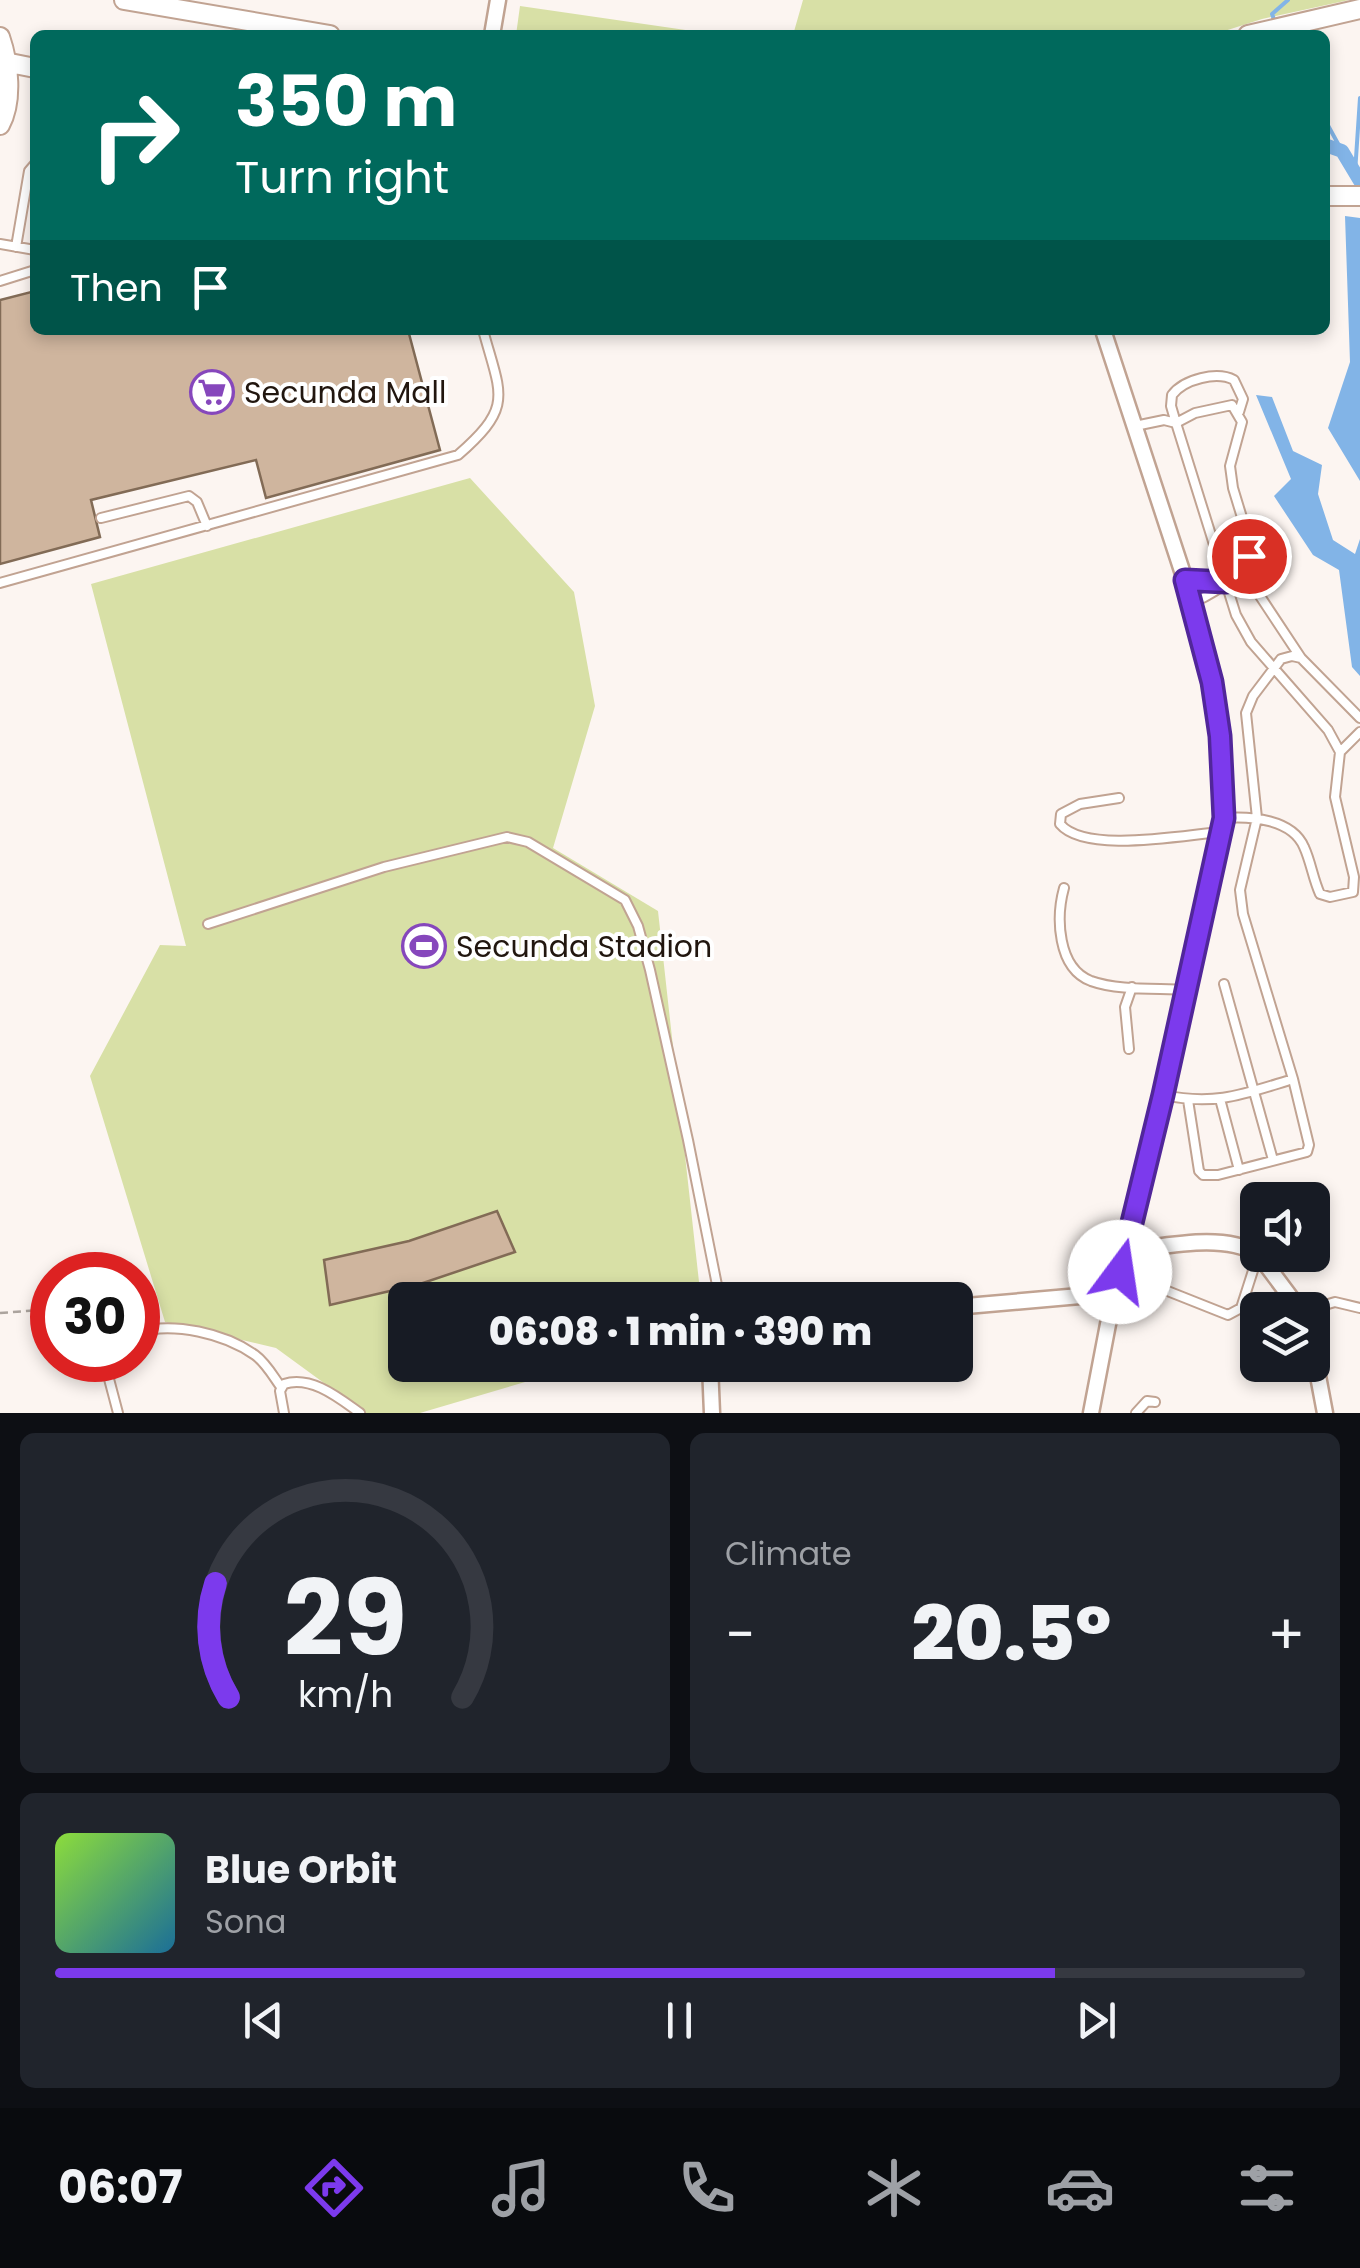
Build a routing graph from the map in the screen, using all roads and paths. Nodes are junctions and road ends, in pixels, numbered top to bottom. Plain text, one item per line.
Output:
1 (124, 0) edge
2 (498, 0) edge
3 (1360, 9) edge
4 (301, 30) edge
5 (493, 30) edge
6 (1265, 30) edge
7 (0, 38) edge
8 (4, 62) edge
9 (30, 67) edge
10 (0, 125) edge
11 (30, 170) edge
12 (0, 244) edge
13 (16, 247) junction
14 (30, 249) edge
15 (30, 272) edge
16 (0, 281) edge
17 (484, 335) edge
18 (1105, 335) edge
19 (1239, 412) junction
20 (1176, 424) junction
21 (1135, 426) junction
22 (101, 518) dead end
23 (207, 526) junction
24 (1185, 580) junction
25 (0, 582) edge
26 (1226, 582) junction
27 (1191, 604) junction
28 (1301, 658) junction
29 (1274, 669) junction
30 (1360, 718) edge
31 (1360, 732) edge
32 (1340, 752) junction
33 (1119, 798) dead end
34 (1256, 818) junction
35 (1222, 825) junction
36 (1064, 888) dead end
37 (208, 924) dead end
38 (1224, 984) dead end
39 (1132, 987) junction
40 (1187, 990) junction
41 (1129, 1049) dead end
42 (1293, 1079) junction
43 (1254, 1091) junction
44 (1163, 1095) junction
45 (1220, 1099) junction
46 (1188, 1100) junction
47 (1272, 1160) junction
48 (1239, 1170) junction
49 (1240, 1247) edge
50 (1124, 1251) junction
51 (1253, 1272) edge
52 (1271, 1272) edge
53 (716, 1282) edge
54 (1164, 1290) dead end
55 (1286, 1292) edge
56 (1114, 1293) junction
57 (1330, 1303) edge
58 (973, 1305) edge
59 (1360, 1308) edge
60 (30, 1311) edge
61 (0, 1313) edge
62 (160, 1329) edge
63 (110, 1382) edge
64 (711, 1382) edge
65 (1319, 1382) edge
66 (281, 1387) junction
67 (1155, 1402) dead end
68 (118, 1413) edge
69 (284, 1413) edge
70 (360, 1413) edge
71 (712, 1413) edge
72 (1091, 1413) edge
73 (1136, 1413) edge
74 (1325, 1413) edge

1 - 4 street
2 - 5 street
3 - 6 street
7 - 8 street
8 - 9 street
8 - 10 street
11 - 13 lane
12 - 13 lane
13 - 14 lane
15 - 16 lane
17 - 23 lane
18 - 21 street
19 - 20 lane
19 - 20 lane
19 - 26 lane
20 - 21 lane
20 - 26 lane
21 - 24 street
22 - 23 lane
23 - 25 lane
24 - 26 lane
24 - 27 street
26 - 27 lane
26 - 28 lane
26 - 29 lane
27 - 35 street
28 - 29 lane
28 - 30 lane
29 - 32 lane
29 - 34 lane
31 - 32 lane
32 - 34 lane
33 - 35 lane
34 - 35 lane
34 - 42 lane
35 - 40 street
36 - 39 lane
37 - 53 lane
38 - 43 lane
39 - 40 lane
39 - 41 lane
40 - 44 street
42 - 43 lane
42 - 47 lane
43 - 45 lane
43 - 47 lane
44 - 46 lane
44 - 50 street
45 - 46 lane
45 - 48 lane
46 - 48 lane
47 - 48 lane
49 - 50 street
50 - 56 street
51 - 54 lane
52 - 55 street
56 - 58 street
56 - 72 street
57 - 59 lane
60 - 61 path
62 - 66 lane
63 - 68 lane
64 - 71 street
65 - 74 street
66 - 69 lane
66 - 70 lane
67 - 73 lane

